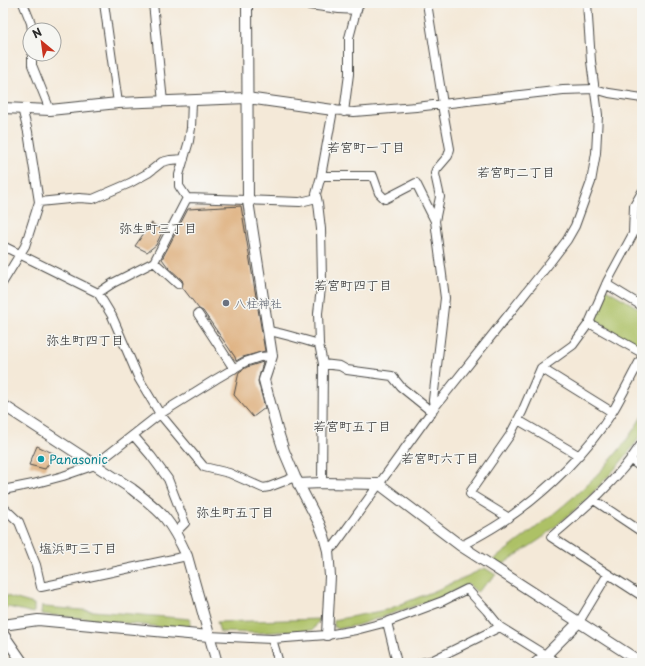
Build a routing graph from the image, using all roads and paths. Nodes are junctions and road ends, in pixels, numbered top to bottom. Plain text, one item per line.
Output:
1 (23, 3) edge
2 (104, 3) edge
3 (154, 3) edge
4 (247, 3) edge
5 (294, 3) edge
6 (427, 3) edge
7 (586, 3) edge
8 (358, 6) edge
9 (31, 22) edge
10 (32, 62) edge
11 (595, 89) junction
12 (247, 98) junction
13 (642, 98) edge
14 (192, 101) junction
15 (163, 102) junction
16 (118, 103) junction
17 (443, 104) junction
18 (3, 108) edge
19 (22, 108) junction
20 (50, 110) junction
21 (333, 110) junction
22 (344, 112) junction
23 (184, 159) junction
24 (321, 176) junction
25 (642, 192) edge
26 (187, 198) junction
27 (317, 198) junction
28 (248, 201) junction
29 (39, 202) junction
30 (435, 221) junction
31 (3, 246) edge
32 (20, 255) junction
33 (154, 262) junction
34 (3, 282) edge
35 (178, 284) dead end
36 (606, 284) junction
37 (98, 292) junction
38 (642, 306) edge
39 (198, 314) dead end
40 (589, 323) junction
41 (269, 331) junction
42 (319, 344) junction
43 (642, 353) edge
44 (272, 356) junction
45 (642, 357) edge
46 (322, 364) junction
47 (541, 368) junction
48 (234, 369) junction
49 (3, 405) edge
50 (433, 410) junction
51 (612, 412) junction
52 (160, 414) junction
53 (518, 420) junction
54 (133, 435) junction
55 (642, 443) edge
56 (578, 456) junction
57 (631, 460) junction
58 (95, 464) junction
59 (642, 468) edge
60 (297, 481) junction
61 (322, 483) junction
62 (379, 484) junction
63 (3, 490) edge
64 (594, 500) junction
65 (3, 507) edge
66 (509, 518) junction
67 (642, 532) edge
68 (175, 533) junction
69 (461, 546) junction
70 (328, 551) junction
71 (187, 556) junction
72 (608, 574) junction
73 (642, 596) edge
74 (387, 622) junction
75 (579, 622) junction
76 (3, 625) edge
77 (500, 627) junction
78 (3, 634) edge
79 (327, 635) junction
80 (209, 636) junction
81 (272, 640) junction
82 (546, 655) junction
83 (434, 662) edge
84 (23, 663) edge
85 (217, 663) edge
86 (279, 663) edge
87 (397, 663) edge
88 (420, 663) edge
89 (536, 663) edge
90 (558, 663) edge
91 (642, 663) edge

1 - 9 street
2 - 16 street
3 - 15 street
4 - 12 street
5 - 8 street
6 - 17 street
7 - 11 street
8 - 22 street
10 - 20 street
11 - 13 street
11 - 17 street
11 - 50 street
12 - 14 street
12 - 21 street
12 - 28 street
14 - 15 street
14 - 23 street
15 - 16 street
16 - 20 street
17 - 22 street
17 - 30 street
18 - 19 street
19 - 20 street
19 - 29 street
21 - 22 street
21 - 24 street
23 - 26 street
23 - 29 street
24 - 27 street
24 - 30 street
25 - 36 street
26 - 28 street
26 - 33 street
27 - 28 street
27 - 42 street
28 - 41 street
29 - 32 street
30 - 50 street
31 - 32 street
32 - 34 street
32 - 37 street
33 - 35 street
33 - 37 street
36 - 38 street
36 - 40 street
37 - 52 street
39 - 48 street
40 - 43 street
40 - 47 street
41 - 42 street
41 - 44 street
42 - 46 street
44 - 48 street
44 - 60 street
45 - 51 street
46 - 50 street
46 - 61 street
47 - 51 street
47 - 53 street
48 - 52 street
49 - 58 street
50 - 62 street
51 - 56 street
52 - 54 street
52 - 60 street
53 - 56 street
53 - 66 street
54 - 58 street
54 - 68 street
55 - 57 street
56 - 66 street
57 - 59 street
57 - 64 street
58 - 63 street
58 - 68 street
60 - 61 street
60 - 70 street
61 - 62 street
62 - 69 street
62 - 70 street
64 - 67 street
64 - 72 street
65 - 71 street
66 - 69 street
68 - 71 street
69 - 75 street
70 - 79 street
71 - 80 street
72 - 73 street
72 - 75 street
74 - 77 street
74 - 79 street
74 - 87 street
75 - 82 street
75 - 91 street
76 - 80 street
77 - 82 street
77 - 83 street
78 - 84 street
79 - 81 street
80 - 81 street
80 - 85 street
81 - 86 street
82 - 89 street
82 - 90 street
83 - 88 street

